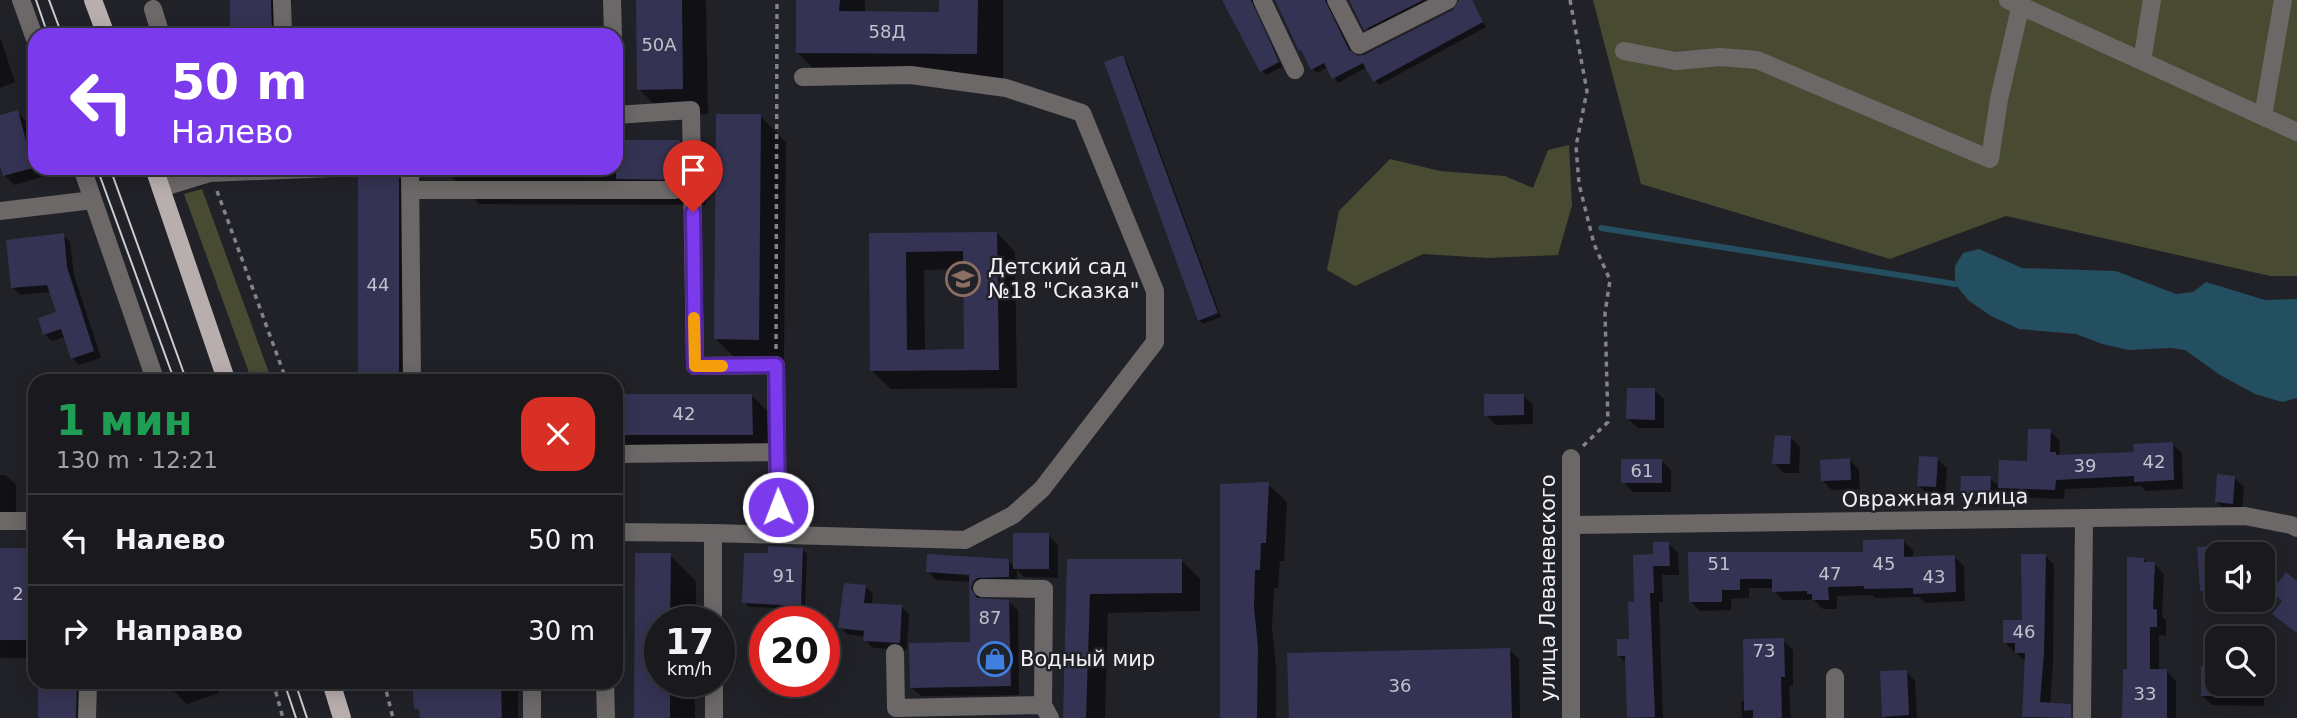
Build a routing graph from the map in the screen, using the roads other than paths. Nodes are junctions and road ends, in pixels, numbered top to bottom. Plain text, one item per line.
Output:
1 (21, 0) edge
2 (93, 0) edge
3 (282, 0) edge
4 (612, 0) edge
5 (1262, 0) edge
6 (1336, 0) edge
7 (1448, 0) edge
8 (2152, 0) edge
9 (2283, 0) edge
10 (2017, 2) edge
11 (153, 9) dead end
12 (31, 28) edge
13 (103, 28) edge
14 (159, 28) edge
15 (283, 28) edge
16 (613, 28) edge
17 (1624, 51) dead end
18 (2143, 61) junction
19 (1295, 69) dead end
20 (803, 77) dead end
21 (623, 115) edge
22 (2263, 116) junction
23 (2297, 132) edge
24 (84, 175) edge
25 (156, 175) edge
26 (196, 175) edge
27 (410, 175) edge
28 (161, 188) junction
29 (410, 190) junction
30 (675, 190) dead end
31 (93, 200) junction
32 (0, 211) edge
33 (153, 374) edge
34 (225, 374) edge
35 (412, 374) edge
36 (777, 452) junction
37 (623, 454) edge
38 (1572, 458) road end
39 (2084, 519) junction
40 (28, 520) edge
41 (0, 521) edge
42 (1572, 525) junction
43 (2297, 528) edge
44 (623, 533) edge
45 (713, 533) junction
46 (778, 535) junction
47 (982, 588) dead end
48 (713, 606) edge
49 (895, 653) dead end
50 (1835, 677) dead end
51 (88, 689) edge
52 (333, 689) edge
53 (532, 689) edge
54 (605, 689) edge
55 (714, 697) edge
56 (1047, 712) edge
57 (87, 718) edge
58 (342, 718) edge
59 (532, 718) edge
60 (606, 718) edge
61 (714, 718) edge
62 (1571, 718) edge
63 (1835, 718) edge
64 (2082, 718) edge

1 - 12 street
2 - 13 main road
3 - 15 street
4 - 16 street
5 - 19 street
6 - 7 street
8 - 18 street
9 - 22 street
10 - 17 street
10 - 18 street
11 - 14 street
18 - 22 street
20 - 46 street
21 - 36 street
22 - 23 street
24 - 31 street
25 - 28 main road
26 - 28 street
27 - 29 street
28 - 34 main road
29 - 30 street
29 - 35 street
31 - 32 street
31 - 33 street
36 - 37 street
36 - 46 street
38 - 42 street, улица Леваневского
39 - 42 street, Овражная улица
39 - 43 street, Овражная улица
39 - 64 street
40 - 41 street
42 - 62 street, улица Леваневского
44 - 45 street
45 - 46 street
45 - 48 street
47 - 56 street
49 - 56 street
50 - 63 street
51 - 57 street
52 - 58 main road
53 - 59 street
54 - 60 street
55 - 61 street

